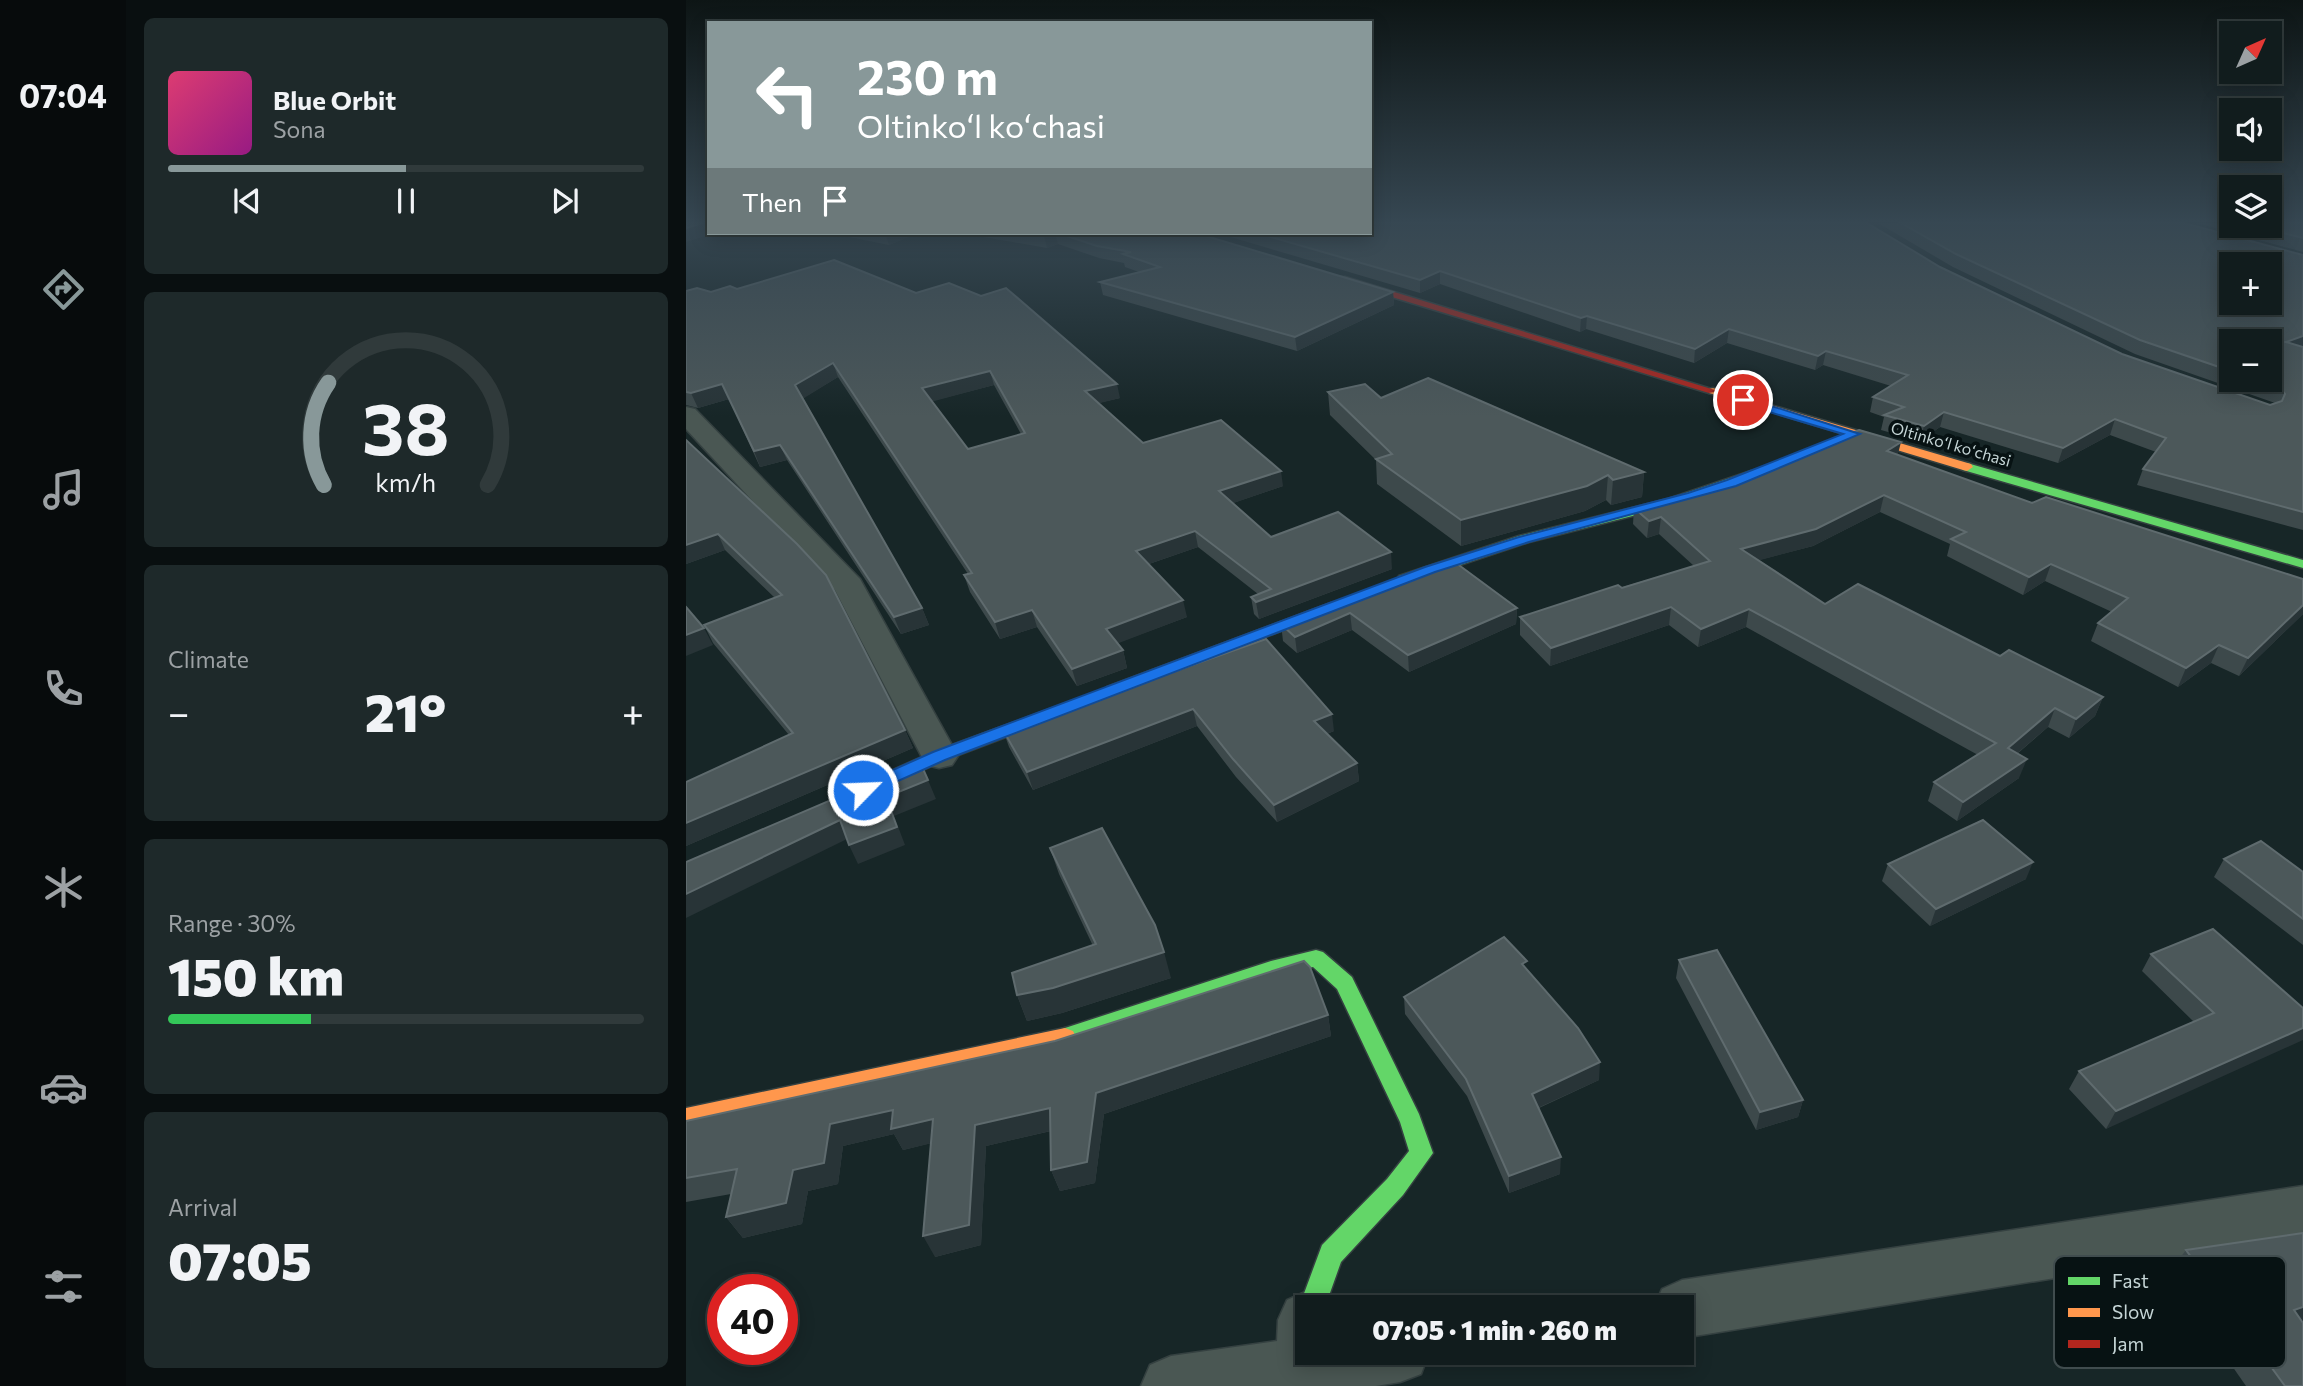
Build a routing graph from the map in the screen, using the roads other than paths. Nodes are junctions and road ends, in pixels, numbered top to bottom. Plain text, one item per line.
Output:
1 (1371, 288) edge
2 (686, 414) edge
3 (1854, 434) junction
4 (1830, 444) edge
5 (1769, 468) edge
6 (2303, 565) edge
7 (1391, 584) edge
8 (1352, 599) edge
9 (1093, 698) edge
10 (1067, 708) edge
11 (939, 756) junction
12 (863, 790) edge
13 (686, 1118) edge
14 (2303, 1212) edge
15 (1316, 1295) edge
16 (1694, 1307) edge
17 (1295, 1361) edge
18 (1171, 1386) edge

1 - 3 street, Oltinkoʻl koʻchasi
2 - 11 street
3 - 4 street
3 - 6 street, Oltinkoʻl koʻchasi
5 - 7 street
8 - 9 street
10 - 11 street
11 - 12 street
13 - 15 street
14 - 16 street
17 - 18 street

